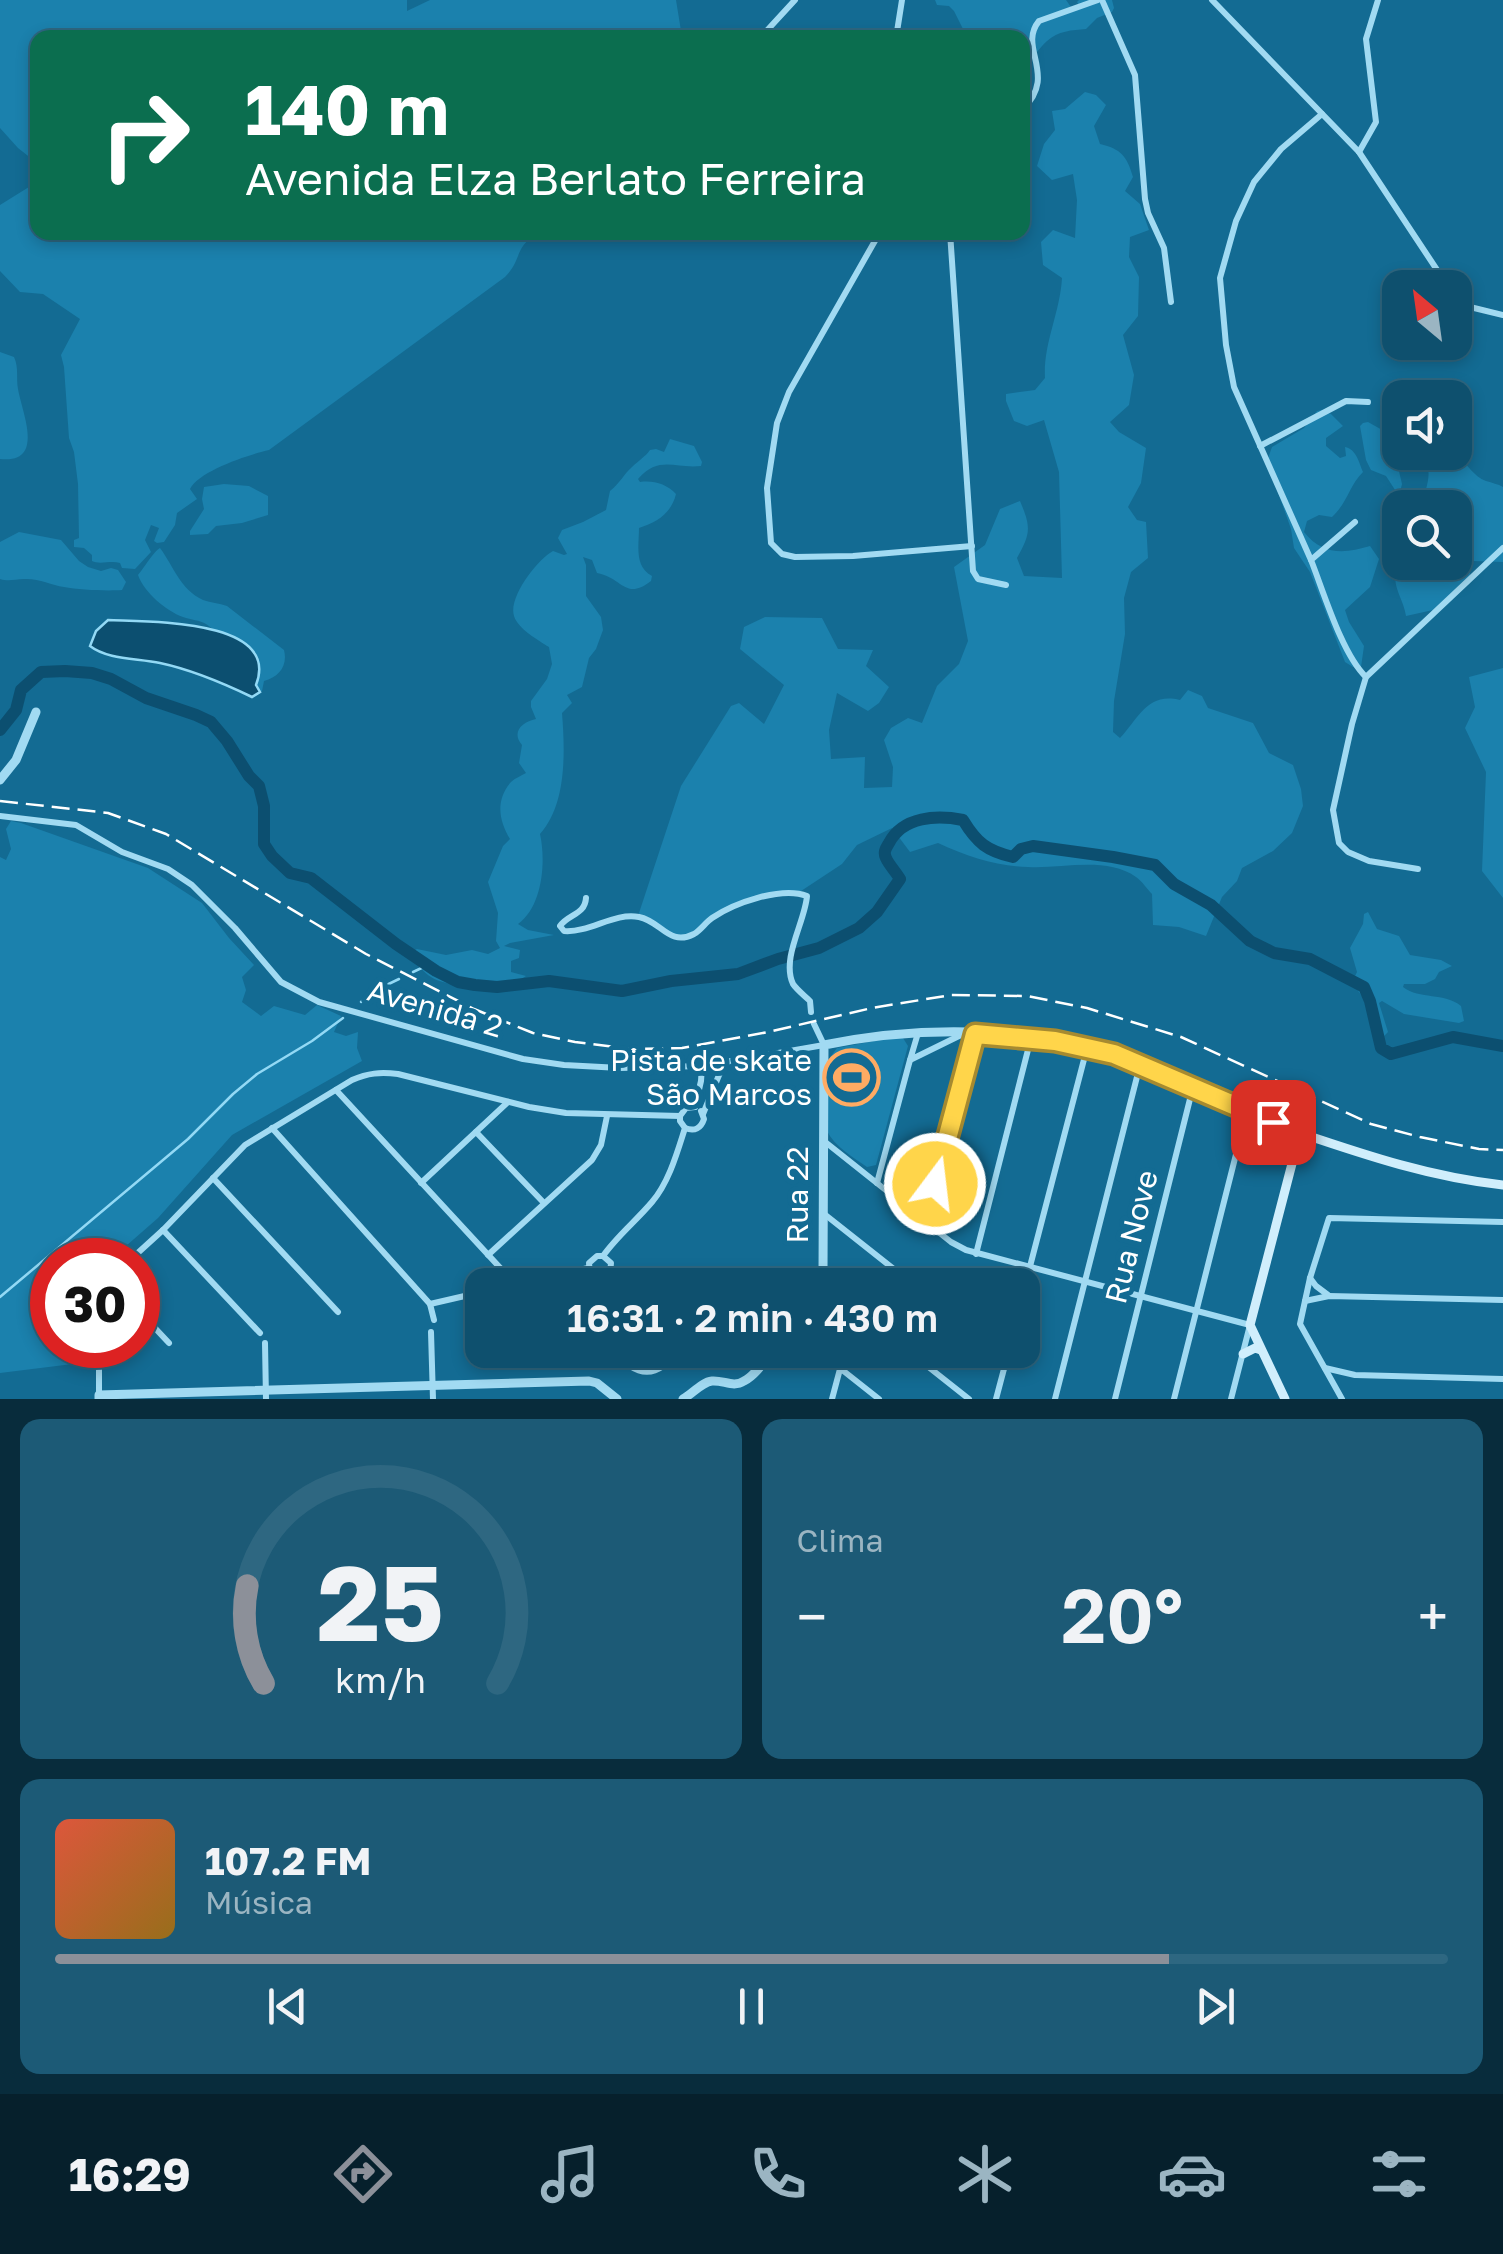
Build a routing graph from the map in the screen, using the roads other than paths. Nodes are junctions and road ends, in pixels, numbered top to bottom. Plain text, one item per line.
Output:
1 (795, 0) edge
2 (902, 0) edge
3 (1100, 0) edge
4 (1212, 0) edge
5 (1378, 0) edge
6 (767, 30) edge
7 (897, 30) edge
8 (1030, 101) edge
9 (1322, 114) junction
10 (1359, 152) junction
11 (875, 240) edge
12 (951, 240) edge
13 (1435, 270) edge
14 (1171, 302) dead end
15 (1472, 307) edge
16 (1503, 315) edge
17 (1368, 402) dead end
18 (1260, 446) junction
19 (1356, 522) dead end
20 (972, 546) junction
21 (1503, 548) edge
22 (1311, 560) junction
23 (1006, 585) dead end
24 (1366, 677) junction
25 (36, 712) dead end
26 (0, 780) edge
27 (0, 816) edge
28 (1418, 869) dead end
29 (586, 898) dead end
30 (811, 1012) dead end
31 (814, 1024) dead end
32 (918, 1032) junction
33 (970, 1034) junction
34 (1031, 1038) junction
35 (824, 1045) junction
36 (1087, 1048) junction
37 (910, 1060) junction
38 (724, 1063) junction
39 (1140, 1065) junction
40 (702, 1066) junction
41 (1193, 1087) junction
42 (336, 1090) junction
43 (508, 1102) junction
44 (695, 1107) junction
45 (1247, 1110) junction
46 (703, 1114) junction
47 (607, 1116) junction
48 (680, 1116) junction
49 (272, 1128) junction
50 (685, 1128) junction
51 (476, 1132) junction
52 (1300, 1133) junction
53 (823, 1140) junction
54 (213, 1178) junction
55 (421, 1182) junction
56 (877, 1183) junction
57 (1503, 1184) edge
58 (544, 1204) junction
59 (822, 1212) junction
60 (925, 1221) junction
61 (1503, 1222) edge
62 (164, 1230) junction
63 (155, 1238) edge
64 (976, 1254) junction
65 (488, 1255) junction
66 (603, 1256) junction
67 (500, 1268) edge
68 (588, 1268) edge
69 (612, 1268) edge
70 (823, 1268) edge
71 (893, 1268) edge
72 (1026, 1268) edge
73 (1030, 1268) edge
74 (1040, 1272) edge
75 (1310, 1278) junction
76 (1084, 1283) junction
77 (465, 1296) edge
78 (1140, 1296) junction
79 (1330, 1296) junction
80 (1503, 1300) edge
81 (1304, 1302) junction
82 (430, 1304) junction
83 (1195, 1310) junction
84 (338, 1312) dead end
85 (434, 1320) dead end
86 (1250, 1325) junction
87 (431, 1332) dead end
88 (160, 1333) edge
89 (260, 1333) dead end
90 (169, 1343) dead end
91 (265, 1343) dead end
92 (1261, 1350) junction
93 (1243, 1354) junction
94 (98, 1368) edge
95 (634, 1368) edge
96 (660, 1368) edge
97 (758, 1368) edge
98 (930, 1368) edge
99 (1004, 1368) edge
100 (1324, 1368) junction
101 (840, 1369) joint
102 (1355, 1375) junction
103 (1503, 1379) edge
104 (433, 1386) junction
105 (266, 1394) edge
106 (1340, 1395) edge
107 (99, 1397) edge
108 (685, 1398) edge
109 (434, 1399) edge
110 (617, 1399) edge
111 (832, 1399) edge
112 (879, 1399) edge
113 (969, 1399) edge
114 (996, 1399) edge
115 (1055, 1399) edge
116 (1115, 1399) edge
117 (1174, 1399) edge
118 (1231, 1399) edge
119 (1285, 1399) edge

1 - 6 street
2 - 7 street
3 - 8 street
3 - 14 street
4 - 9 street
5 - 10 street
9 - 10 street
9 - 18 street
10 - 13 street
11 - 20 street
12 - 20 street
15 - 16 street
17 - 18 street
18 - 22 street
19 - 22 street
20 - 23 street
21 - 24 street
22 - 24 street
24 - 28 street
25 - 26 street
27 - 40 street, Avenida 2
29 - 30 street
31 - 35 street
32 - 33 street, Avenida 2
32 - 35 street, Avenida 2
32 - 37 street
33 - 34 street, Avenida 2
33 - 37 street
33 - 60 street
34 - 36 street, Avenida 2
34 - 64 street
35 - 38 street, Avenida 2
35 - 53 street, Rua 22
36 - 39 street, Avenida 2
36 - 73 street
37 - 56 street
38 - 40 street, Avenida 2
38 - 46 street
39 - 41 street, Avenida 2
39 - 76 street
40 - 44 street
41 - 45 street, Avenida 2
41 - 78 street, Rua Nove
42 - 43 street
42 - 49 street
42 - 55 street
43 - 47 street
43 - 51 street
44 - 46 street
44 - 48 street
45 - 52 street, Avenida 2
45 - 83 street
46 - 50 street
47 - 48 street
47 - 58 street
48 - 50 street
49 - 54 street
49 - 82 street
50 - 66 street
51 - 55 street
51 - 58 street
52 - 57 main road
52 - 86 main road
53 - 56 street
53 - 59 street, Rua 22
54 - 62 street
54 - 84 street
55 - 65 street
56 - 60 street
58 - 65 street
59 - 70 street, Rua 22
59 - 71 street
60 - 64 street
61 - 75 street
62 - 63 street
62 - 89 street
64 - 72 street
65 - 67 street
66 - 68 street
66 - 69 street
74 - 76 street
75 - 79 street
75 - 81 street
76 - 78 street
76 - 115 street
77 - 82 street
78 - 83 street
78 - 116 street, Rua Nove
79 - 80 street
79 - 81 street
81 - 100 street
82 - 85 street
83 - 86 street
83 - 117 street
86 - 92 main road
86 - 93 street
87 - 104 street
88 - 90 street
91 - 105 street
92 - 93 main road
92 - 119 main road
93 - 118 street
94 - 107 street
95 - 96 street
97 - 108 street
98 - 113 street
99 - 114 street
100 - 102 street
100 - 106 street
101 - 111 street
101 - 112 street
102 - 103 street
102 - 106 street
104 - 105 street
104 - 109 street
104 - 110 street
105 - 107 street

